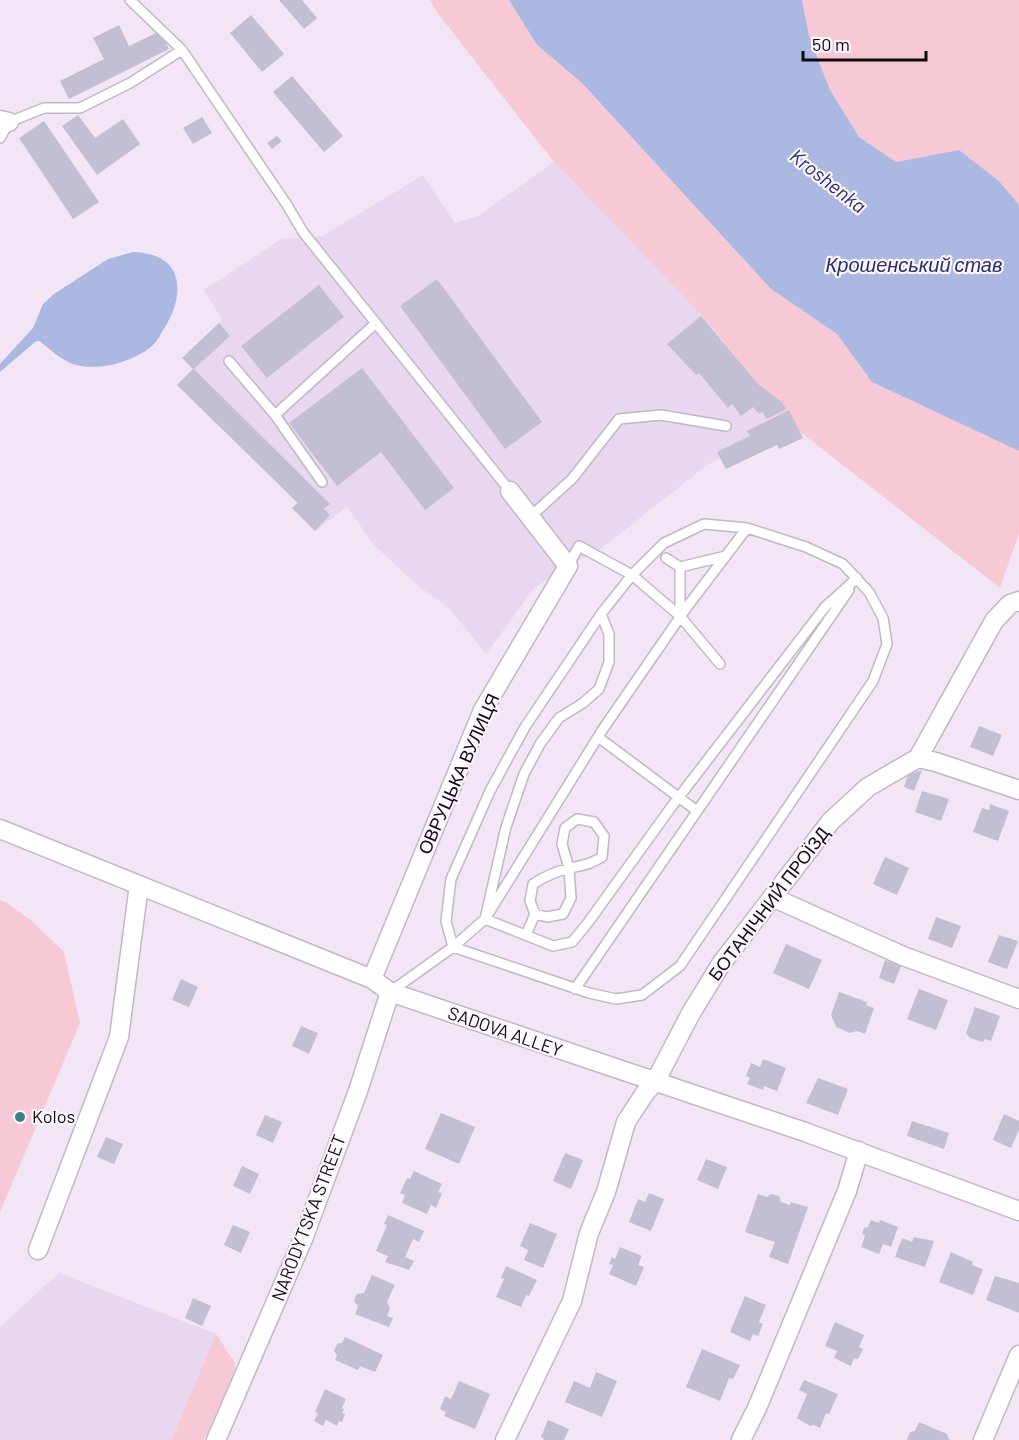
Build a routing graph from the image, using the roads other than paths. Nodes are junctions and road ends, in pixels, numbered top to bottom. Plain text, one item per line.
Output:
1 (130, 0) edge
2 (182, 50) junction
3 (3, 127) edge
4 (376, 323) junction
5 (229, 361) dead end
6 (275, 415) junction
7 (726, 426) dead end
8 (322, 482) dead end
9 (510, 490) joint
10 (531, 516) junction
11 (747, 528) junction
12 (726, 556) junction
13 (666, 558) dead end
14 (568, 566) junction
15 (680, 567) junction
16 (632, 575) junction
17 (857, 578) junction
18 (1019, 601) edge
19 (601, 614) junction
20 (681, 616) junction
21 (720, 664) dead end
22 (598, 737) junction
23 (918, 758) junction
24 (1019, 790) edge
25 (680, 796) junction
26 (697, 811) junction
27 (0, 828) edge
28 (569, 868) junction
29 (139, 885) junction
30 (772, 897) junction
31 (535, 914) junction
32 (486, 919) junction
33 (526, 935) junction
34 (453, 947) junction
35 (372, 980) junction
36 (575, 988) junction
37 (390, 992) junction
38 (1019, 999) edge
39 (655, 1082) junction
40 (859, 1151) junction
41 (1019, 1211) edge
42 (38, 1250) dead end
43 (1019, 1355) edge
44 (216, 1440) edge
45 (505, 1440) edge
46 (741, 1440) edge
47 (983, 1440) edge

1 - 2 lane
2 - 3 lane
2 - 4 lane
4 - 6 lane
4 - 9 lane
5 - 6 lane
6 - 8 lane
7 - 10 lane
9 - 10 street
10 - 14 street
11 - 12 lane
11 - 16 lane
11 - 17 lane
12 - 15 lane
12 - 20 lane
13 - 15 lane
14 - 16 lane
14 - 35 street, ОВРУЦЬКА ВУЛИЦЯ
15 - 20 lane
16 - 19 lane
16 - 20 lane
17 - 25 lane
17 - 26 lane
17 - 36 lane
18 - 23 street
19 - 32 lane
19 - 34 lane
20 - 21 lane
20 - 22 lane
22 - 25 lane
22 - 32 lane
23 - 24 street
23 - 30 street, БОТАНІЧНИЙ ПРОЇЗД
25 - 26 lane
25 - 33 lane
26 - 36 lane
27 - 29 street, SADOVA ALLEY
28 - 28 lane
28 - 31 lane
28 - 31 lane
29 - 35 street, SADOVA ALLEY
29 - 42 street
30 - 38 street
30 - 39 street, БОТАНІЧНИЙ ПРОЇЗД
31 - 33 lane
32 - 33 lane
32 - 34 lane
34 - 36 lane
34 - 37 lane
35 - 37 street, SADOVA ALLEY
37 - 39 street, SADOVA ALLEY
37 - 44 street, NARODYTSKA STREET
39 - 40 street, SADOVA ALLEY
39 - 45 street, БОТАНІЧНИЙ ПРОЇЗД
40 - 41 street, SADOVA ALLEY
40 - 46 street
43 - 47 street

